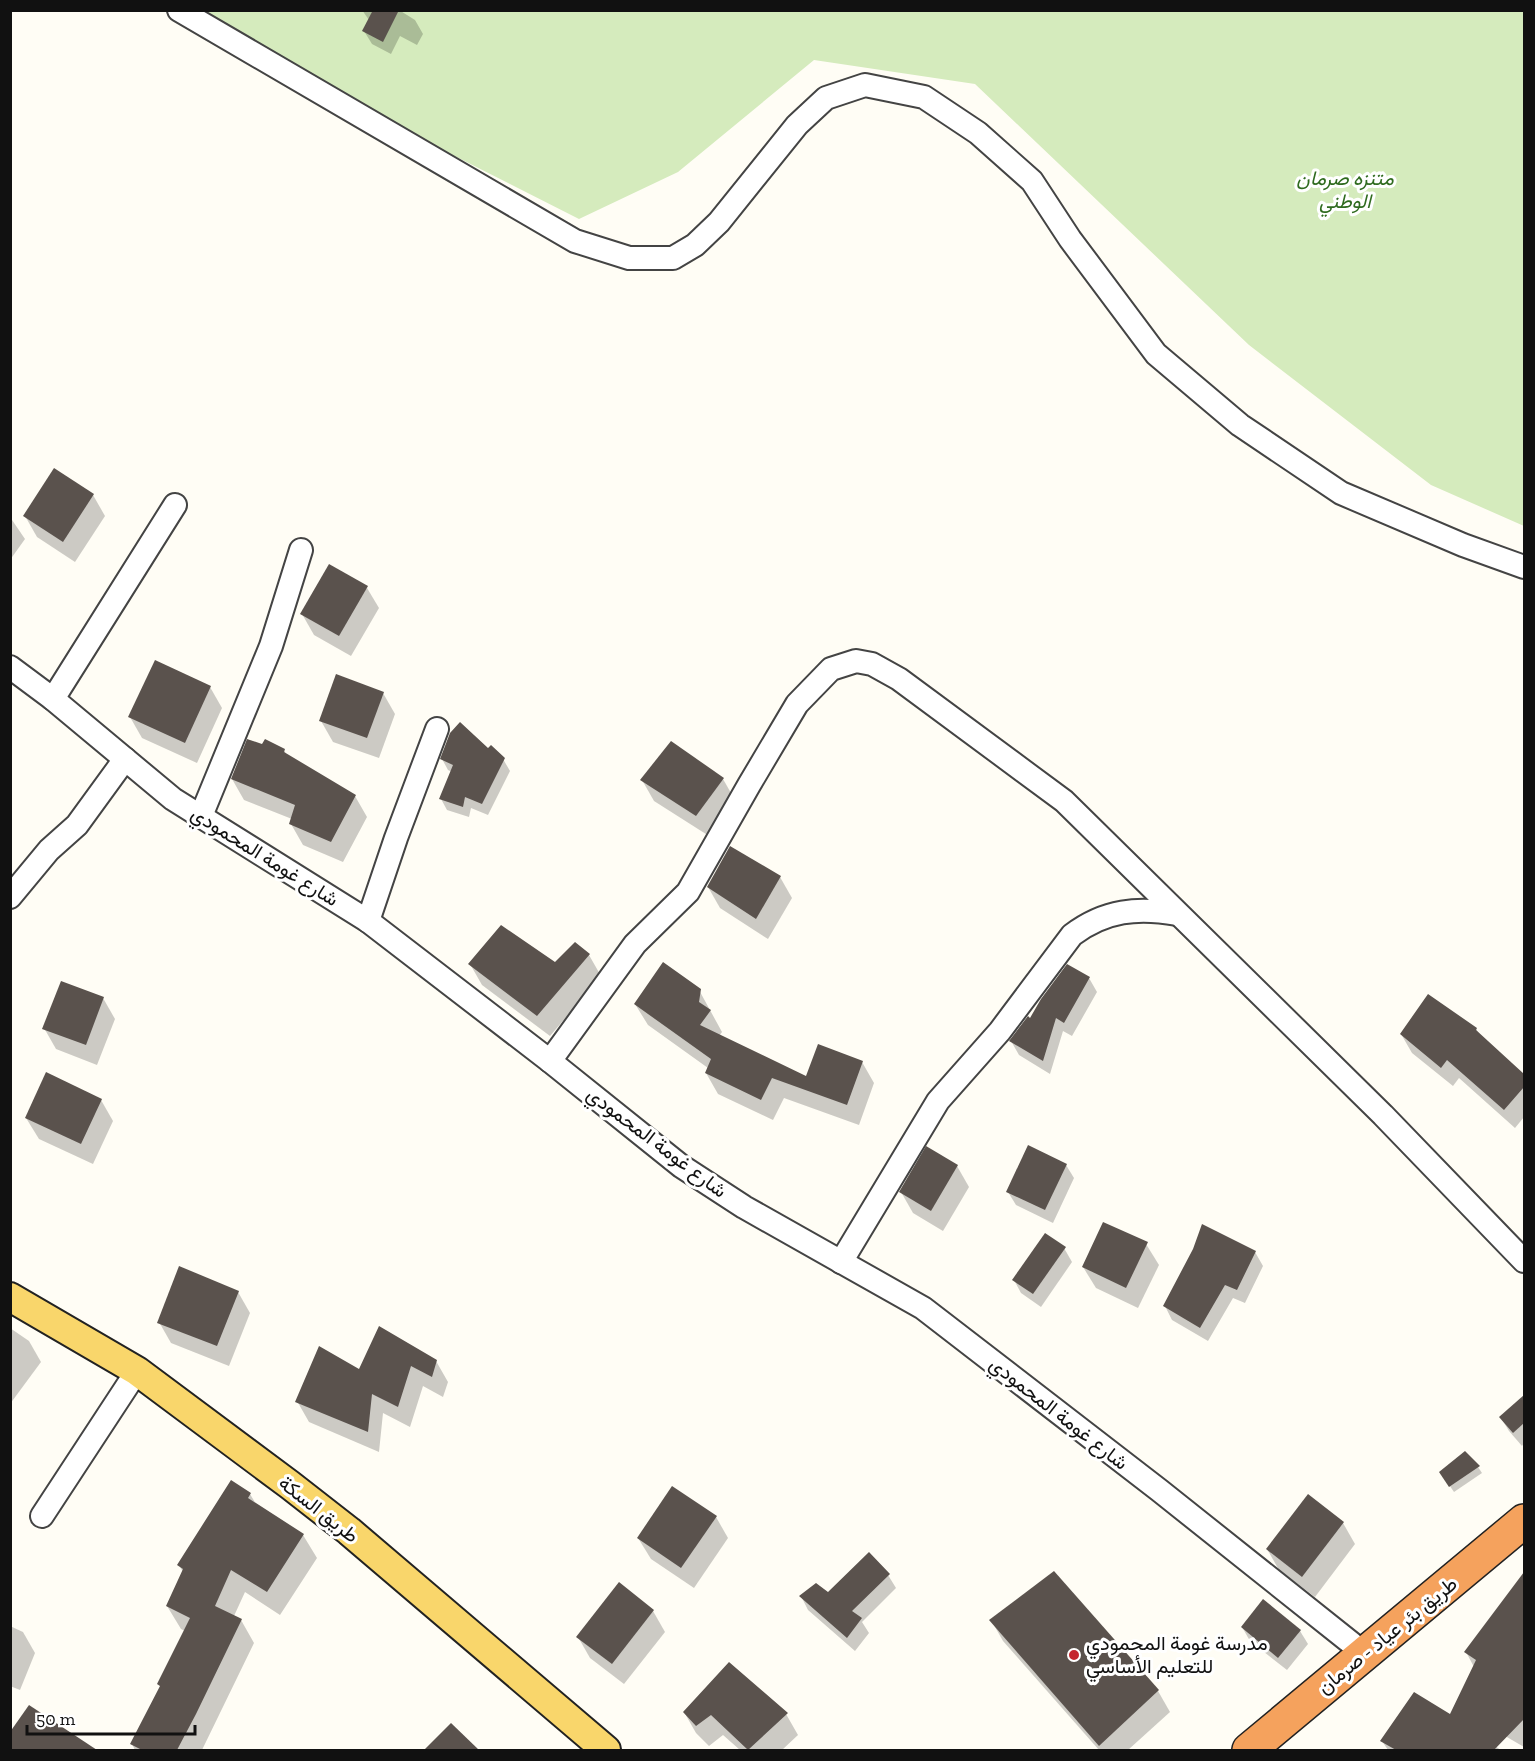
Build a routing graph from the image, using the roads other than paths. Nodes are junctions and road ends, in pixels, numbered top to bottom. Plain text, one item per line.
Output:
1 (179, 10) edge
2 (175, 505) dead end
3 (301, 550) dead end
4 (1524, 567) edge
5 (10, 667) edge
6 (52, 699) junction
7 (437, 729) dead end
8 (125, 759) junction
9 (201, 816) junction
10 (10, 897) edge
11 (1177, 914) junction
12 (368, 921) junction
13 (550, 1061) junction
14 (1524, 1261) edge
15 (841, 1262) junction
16 (10, 1297) edge
17 (137, 1371) junction
18 (42, 1516) dead end
19 (1524, 1521) edge
20 (1365, 1654) junction
21 (606, 1750) edge
22 (1249, 1750) edge

1 - 4 street
2 - 6 street
3 - 9 street
5 - 6 street, شارع غومة المحمودي
6 - 8 street, شارع غومة المحمودي
7 - 12 street
8 - 9 street, شارع غومة المحمودي
8 - 10 street
9 - 12 street, شارع غومة المحمودي
11 - 13 street
11 - 14 street
11 - 15 street
12 - 13 street, شارع غومة المحمودي
13 - 15 street, شارع غومة المحمودي
15 - 20 street, شارع غومة المحمودي
16 - 17 main road, طريق السكة
17 - 18 street
17 - 21 main road, طريق السكة
19 - 20 highway, طريق بئر عياد - صرمان
20 - 22 highway, طريق بئر عياد - صرمان

